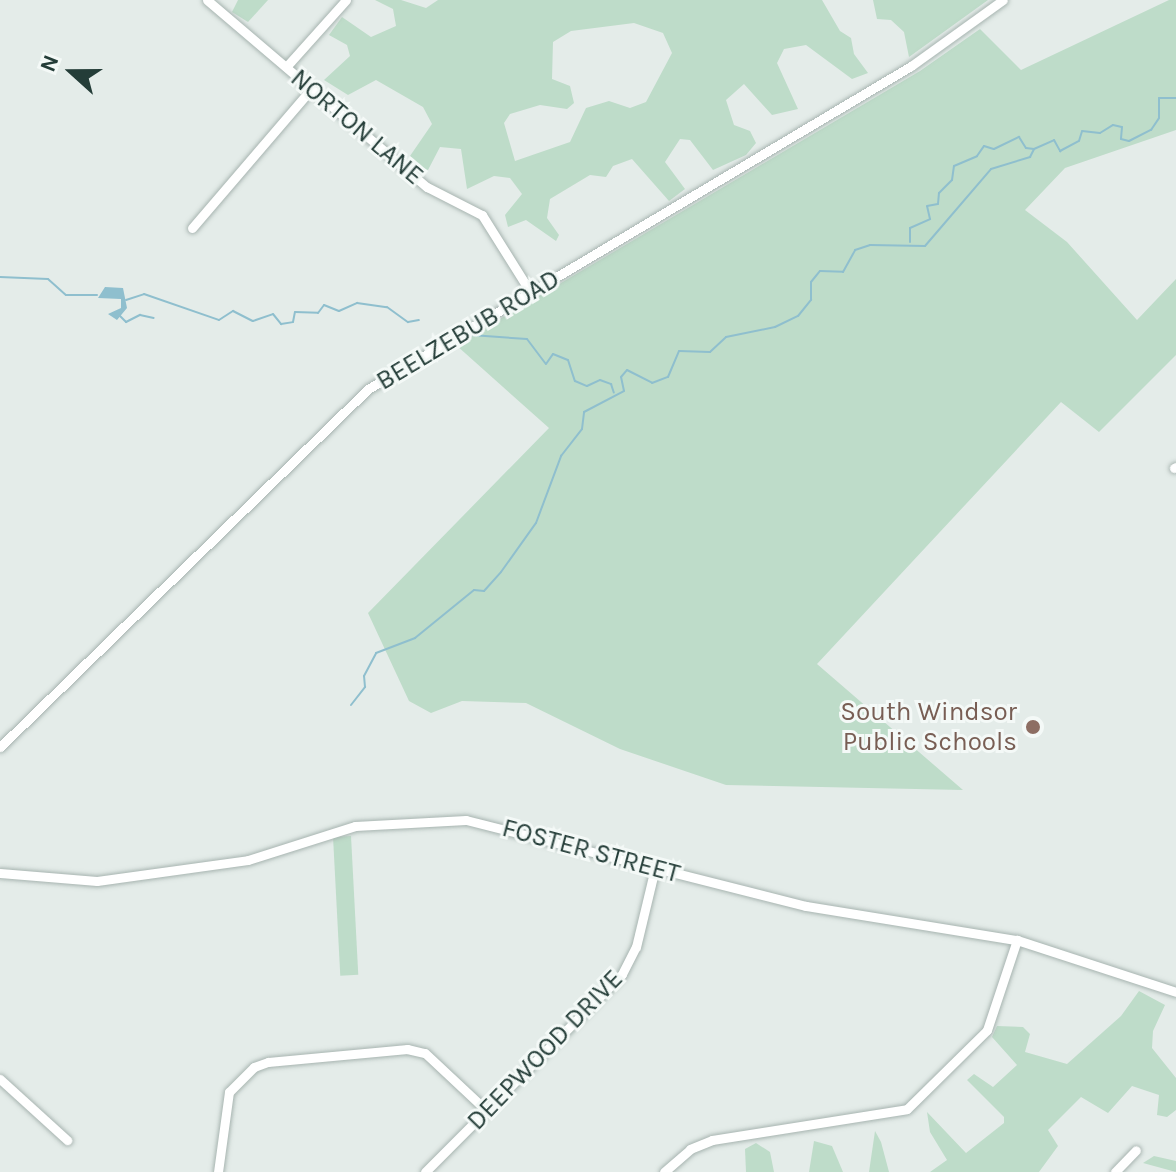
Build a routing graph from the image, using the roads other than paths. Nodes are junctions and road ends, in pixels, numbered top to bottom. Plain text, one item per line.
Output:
1 (207, 0) edge
2 (346, 0) edge
3 (1003, 0) edge
4 (286, 67) junction
5 (311, 89) junction
6 (192, 228) dead end
7 (531, 293) junction
8 (0, 747) edge
9 (655, 868) junction
10 (0, 873) edge
11 (1017, 940) junction
12 (1176, 992) edge
13 (0, 1079) edge
14 (486, 1110) junction
15 (67, 1140) dead end
16 (1136, 1150) dead end
17 (218, 1172) edge
18 (425, 1172) edge
19 (664, 1172) edge
20 (1115, 1172) edge

1 - 4 street, NORTON LANE
2 - 4 street
3 - 7 street, BEELZEBUB ROAD
4 - 5 street, NORTON LANE
5 - 6 street
5 - 7 street, NORTON LANE
7 - 8 street, BEELZEBUB ROAD
9 - 10 street, FOSTER STREET
9 - 11 street, FOSTER STREET
9 - 14 street, DEEPWOOD DRIVE
11 - 12 street, FOSTER STREET
11 - 19 street
13 - 15 street
14 - 17 street
14 - 18 street, DEEPWOOD DRIVE
16 - 20 street

